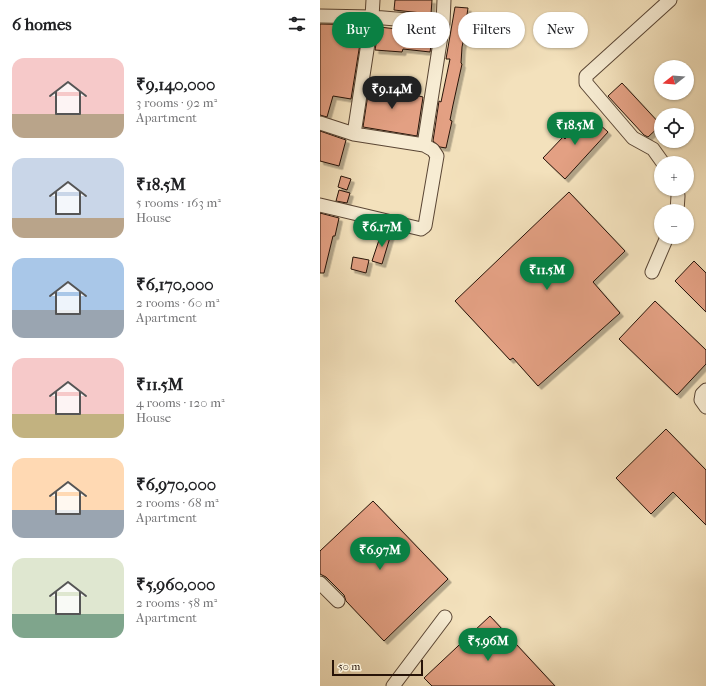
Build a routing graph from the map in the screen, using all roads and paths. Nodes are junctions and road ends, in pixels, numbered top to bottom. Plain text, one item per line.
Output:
1 (373, 0) edge
2 (444, 0) edge
3 (670, 0) edge
4 (372, 12) edge
5 (443, 12) edge
6 (320, 16) edge
7 (332, 16) edge
8 (367, 48) edge
9 (439, 48) edge
10 (320, 123) edge
11 (354, 134) junction
12 (424, 146) junction
13 (658, 156) edge
14 (320, 205) edge
15 (664, 244) edge
16 (652, 272) dead end
17 (706, 390) edge
18 (706, 407) edge
19 (320, 583) edge
20 (338, 600) dead end
21 (445, 617) dead end
22 (393, 686) edge

1 - 4 street
2 - 5 street
3 - 13 street
6 - 7 street
8 - 11 street
9 - 12 street
10 - 11 street
11 - 12 street
12 - 14 street
15 - 16 street
17 - 18 street
19 - 20 street
21 - 22 street

